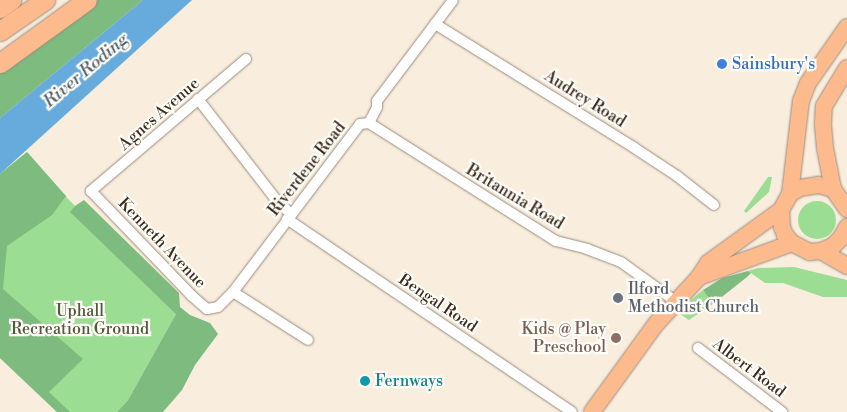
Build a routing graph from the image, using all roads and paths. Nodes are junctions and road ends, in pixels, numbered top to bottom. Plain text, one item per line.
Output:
1 (11, 0) edge
2 (45, 0) edge
3 (88, 0) edge
4 (453, 0) edge
5 (0, 8) edge
6 (435, 24) junction
7 (847, 27) edge
8 (0, 31) edge
9 (246, 59) dead end
10 (0, 63) edge
11 (847, 68) edge
12 (198, 99) junction
13 (368, 124) junction
14 (834, 189) junction
15 (92, 191) joint
16 (790, 194) junction
17 (714, 205) dead end
18 (847, 209) edge
19 (781, 210) junction
20 (289, 217) junction
21 (847, 227) edge
22 (792, 243) junction
23 (821, 251) junction
24 (847, 266) edge
25 (699, 277) junction
26 (233, 292) junction
27 (675, 301) junction
28 (215, 309) joint
29 (308, 340) dead end
30 (698, 348) dead end
31 (572, 412) edge
32 (592, 412) edge
33 (782, 412) edge

1 - 5 highway
2 - 8 highway
3 - 10 highway
4 - 6 street, Riverdene Road
6 - 13 street, Riverdene Road
6 - 17 street, Audrey Road
7 - 16 main road
9 - 12 street, Agnes Avenue
11 - 14 main road
12 - 15 street, Agnes Avenue
12 - 20 street, Bengal Road
13 - 20 street, Riverdene Road
13 - 27 street, Britannia Road
14 - 16 main road
14 - 18 main road
15 - 28 street, Kenneth Avenue
16 - 19 main road
19 - 22 main road
19 - 25 main road
20 - 26 street, Riverdene Road
20 - 31 street, Bengal Road
21 - 23 main road
22 - 23 main road
22 - 25 main road
23 - 24 main road
25 - 27 main road
26 - 28 street, Riverdene Road
26 - 29 street
27 - 32 main road
30 - 33 street, Albert Road

